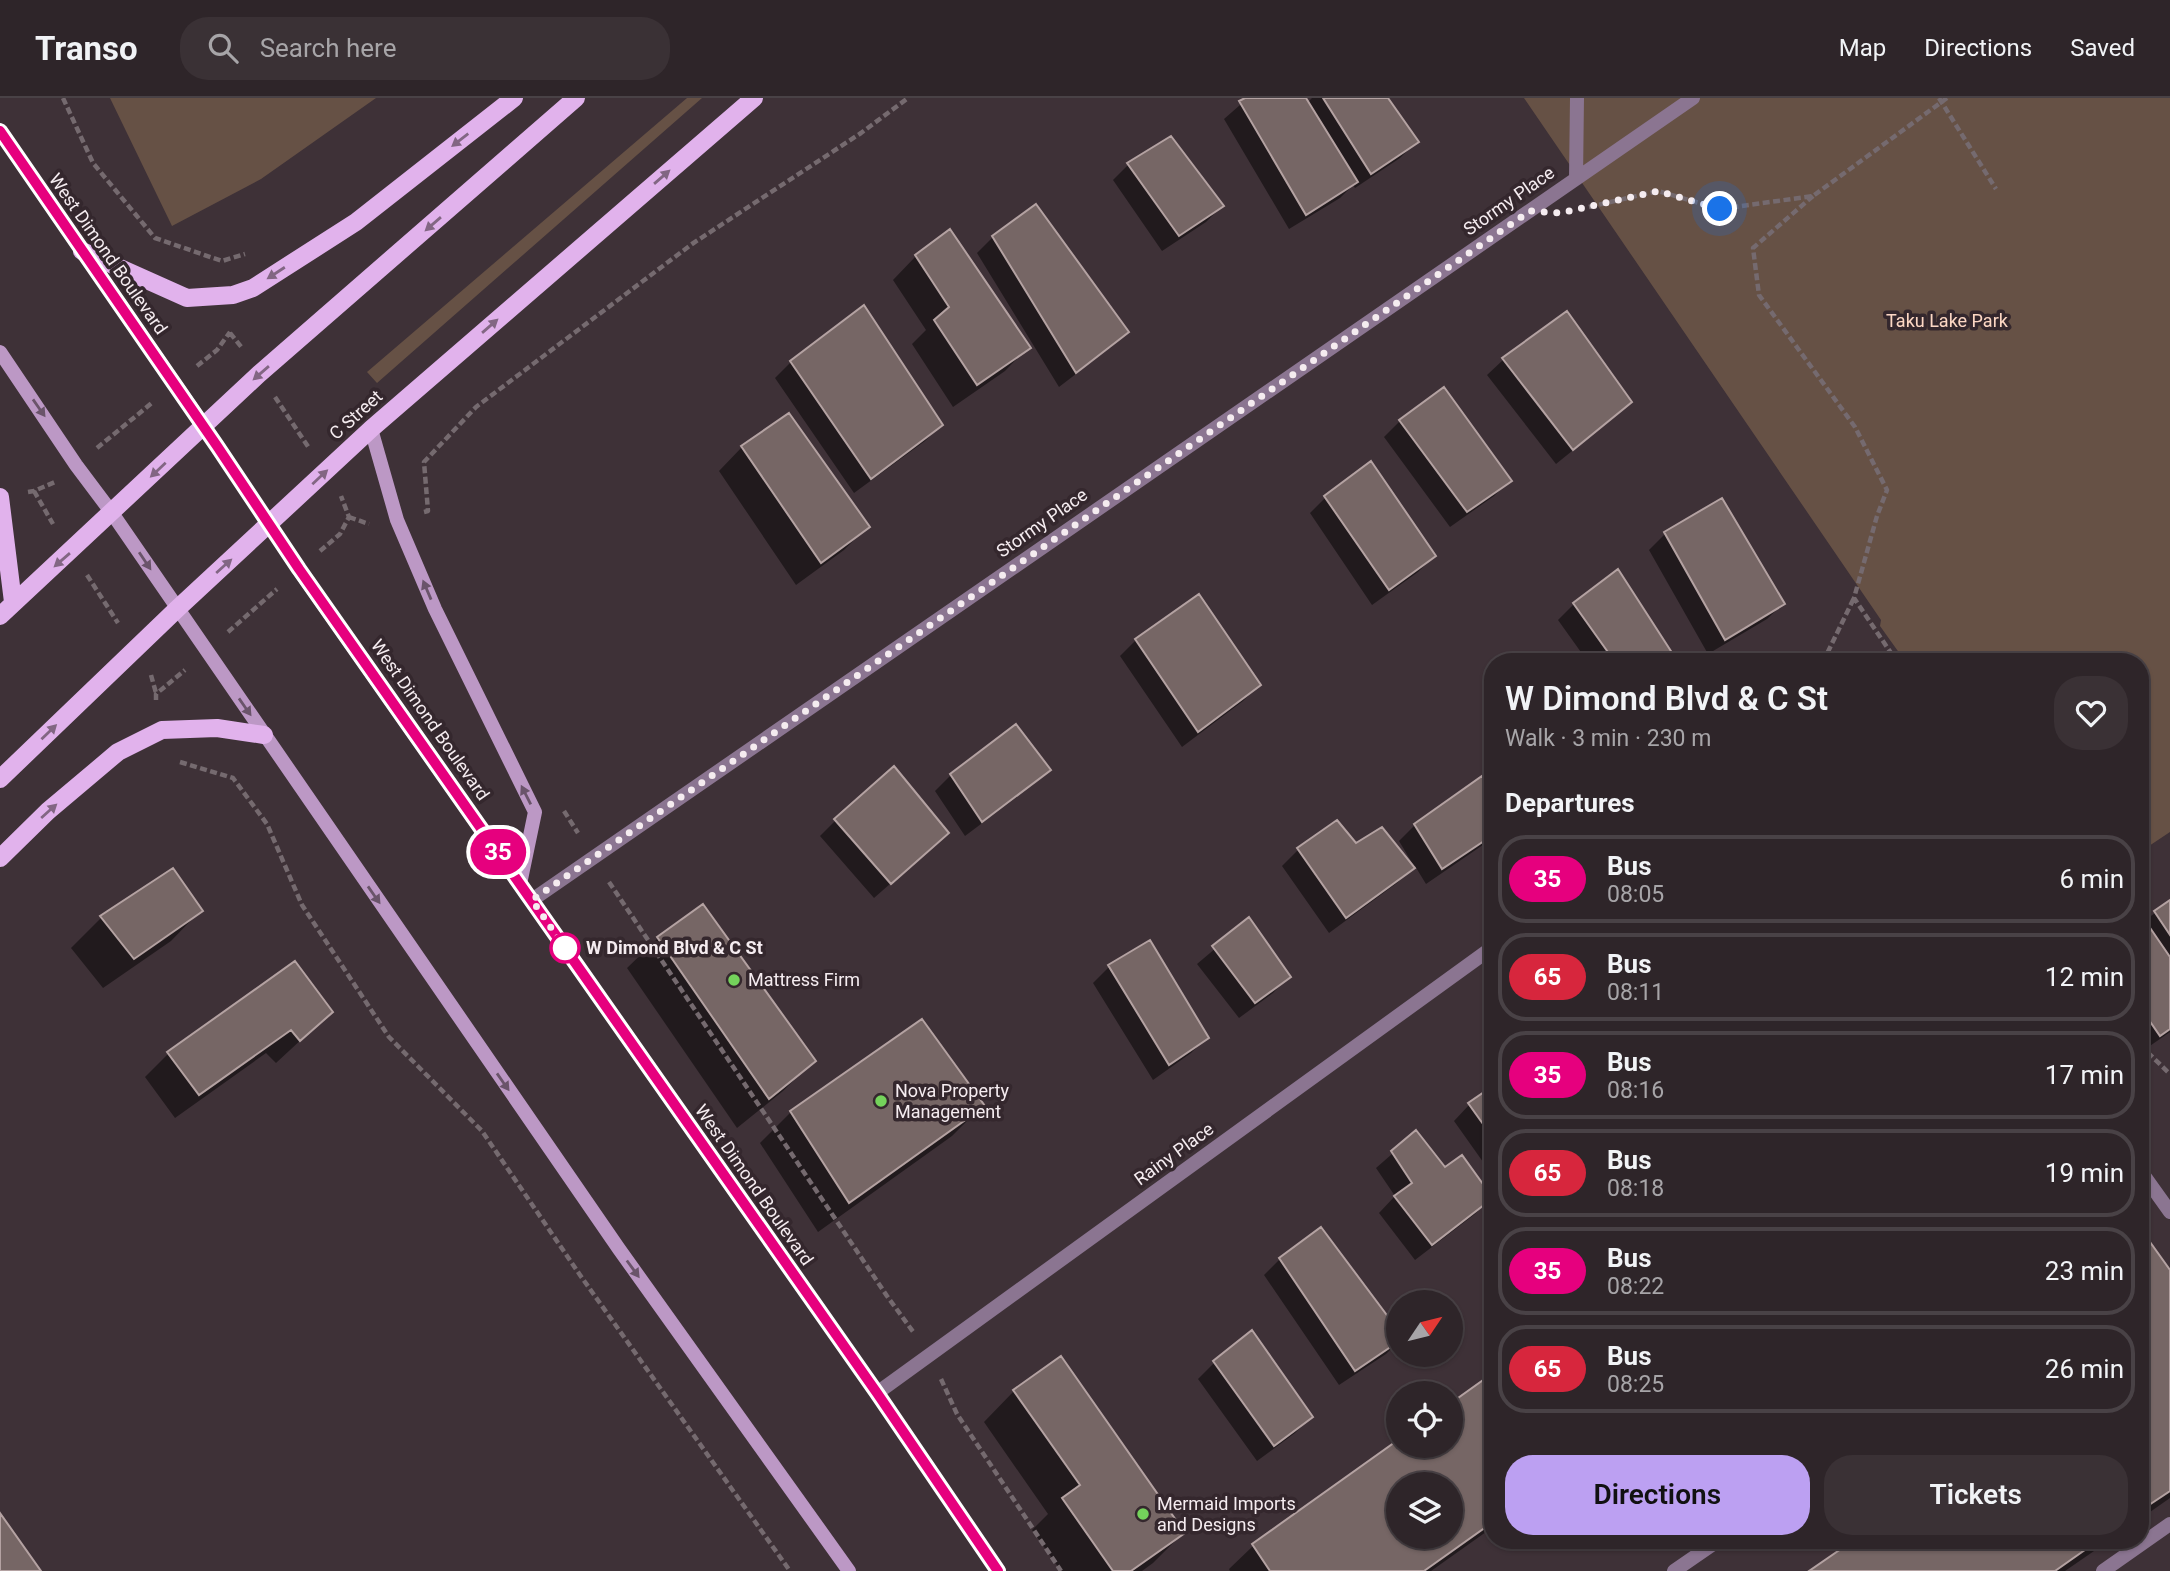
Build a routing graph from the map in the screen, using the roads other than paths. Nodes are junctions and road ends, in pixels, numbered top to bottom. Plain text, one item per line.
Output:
1 (514, 98) edge
2 (576, 98) edge
3 (754, 98) edge
4 (1577, 98) edge
5 (1693, 98) edge
6 (0, 131) edge
7 (1576, 179) junction
8 (82, 251) junction
9 (0, 352) edge
10 (204, 426) junction
11 (370, 429) junction
12 (0, 497) edge
13 (112, 513) junction
14 (271, 523) junction
15 (13, 602) junction
16 (177, 609) junction
17 (0, 616) edge
18 (264, 735) junction
19 (0, 779) edge
20 (0, 858) edge
21 (520, 884) junction
22 (532, 900) junction
23 (1484, 954) edge
24 (2149, 1183) edge
25 (2170, 1212) edge
26 (877, 1393) junction
27 (2170, 1524) edge
28 (2149, 1539) edge
29 (1706, 1549) edge
30 (2134, 1549) edge
31 (849, 1571) edge
32 (998, 1571) edge
33 (1674, 1571) edge
34 (2103, 1571) edge

1 -> 8 main road
2 -> 10 main road
11 -> 3 main road, C Street
4 - 7 street, Stormy Place
5 - 7 street, Stormy Place
6 - 8 main road, West Dimond Boulevard
7 - 22 street, Stormy Place
8 - 10 main road, West Dimond Boulevard
9 -> 13 main road
10 -> 13 main road
10 - 14 main road, West Dimond Boulevard
14 -> 11 main road, C Street
21 -> 11 main road
12 - 15 main road
13 -> 15 main road
13 -> 16 main road
16 -> 14 main road, C Street
14 - 21 main road, West Dimond Boulevard
15 - 17 main road
16 -> 18 main road
19 -> 16 main road, C Street
20 -> 18 main road
18 -> 31 main road
21 - 22 main road, West Dimond Boulevard
22 - 26 main road, West Dimond Boulevard
23 - 26 street, Rainy Place
24 - 25 street
26 - 32 main road, West Dimond Boulevard
27 - 28 street
29 - 33 street
30 - 34 street

